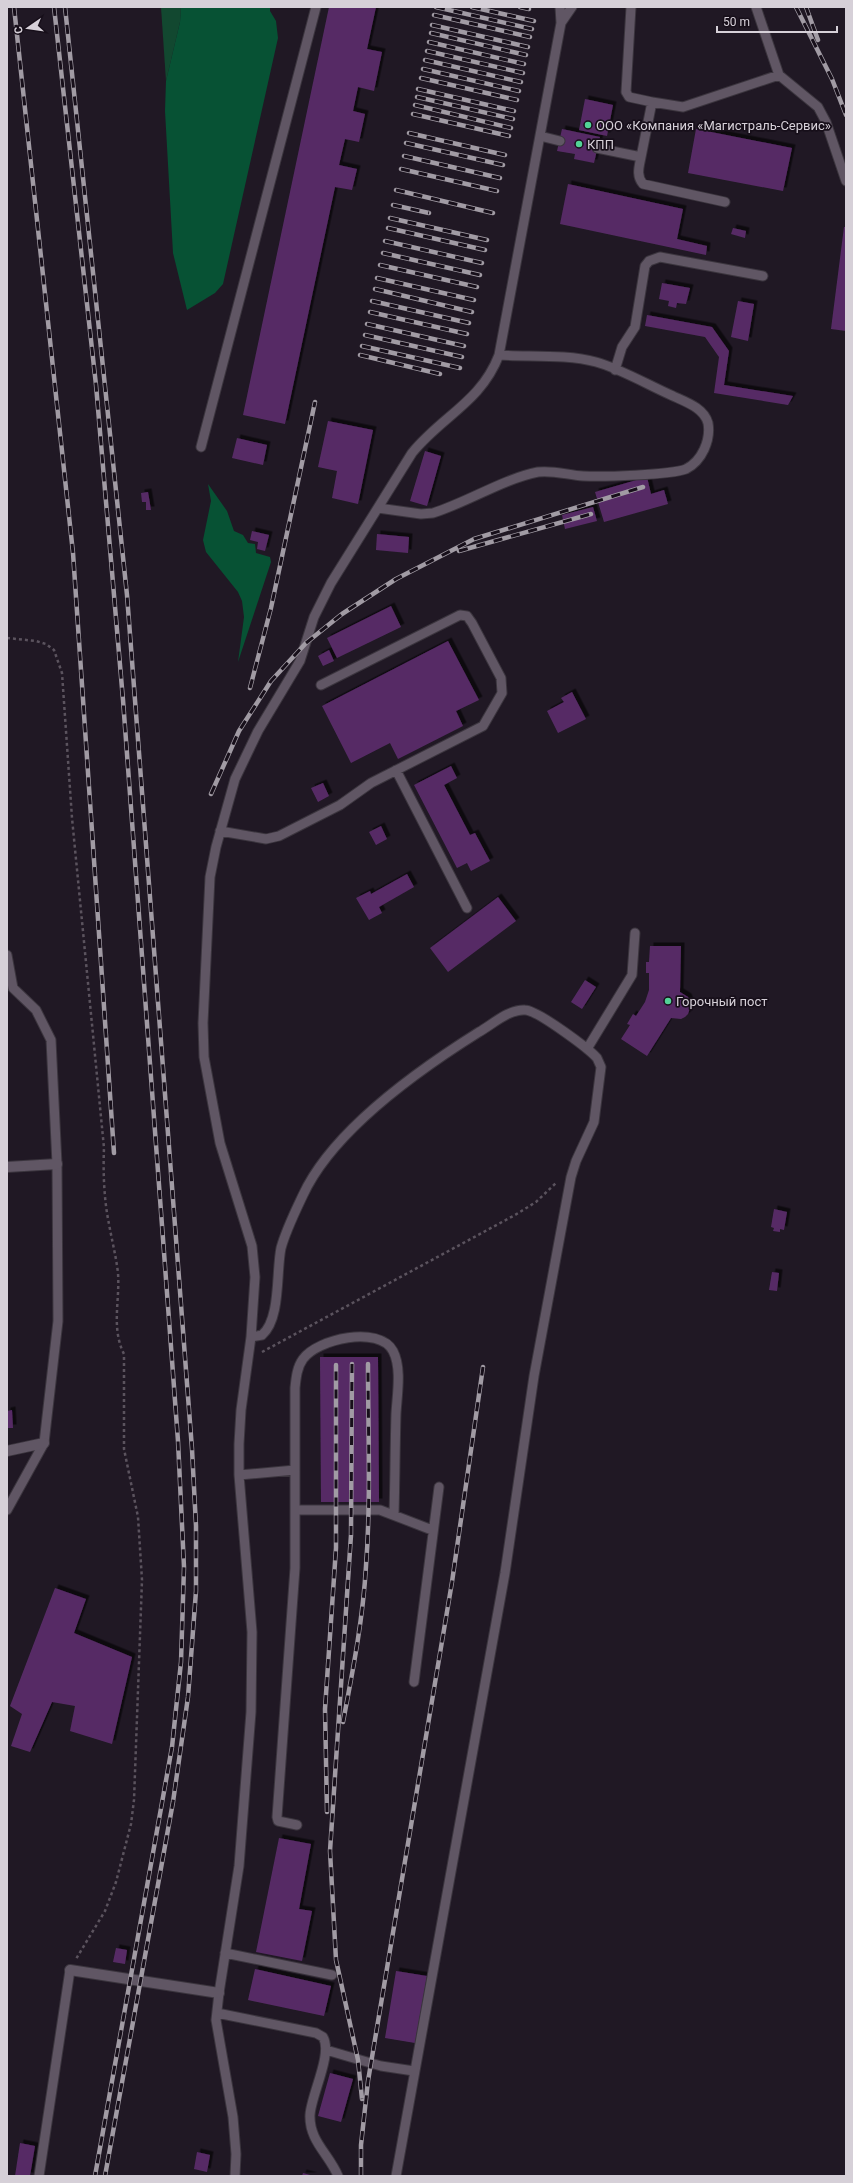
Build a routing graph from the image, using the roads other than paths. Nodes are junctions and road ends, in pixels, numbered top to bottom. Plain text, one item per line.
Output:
1 (316, 7) edge
2 (560, 7) edge
3 (572, 7) edge
4 (631, 7) edge
5 (756, 7) edge
6 (561, 23) junction
7 (779, 75) junction
8 (652, 102) junction
9 (540, 136) junction
10 (560, 141) dead end
11 (597, 148) dead end
12 (641, 157) junction
13 (846, 181) edge
14 (725, 202) dead end
15 (763, 276) dead end
16 (499, 355) junction
17 (615, 370) junction
18 (201, 447) dead end
19 (378, 508) junction
20 (322, 685) dead end
21 (396, 770) junction
22 (220, 831) junction
23 (468, 908) dead end
24 (636, 933) dead end
25 (7, 955) edge
26 (10, 988) edge
27 (587, 1049) junction
28 (57, 1164) junction
29 (7, 1167) edge
30 (251, 1337) junction
31 (44, 1443) junction
32 (7, 1450) edge
33 (295, 1470) junction
34 (240, 1474) junction
35 (439, 1487) dead end
36 (7, 1510) edge
37 (296, 1510) junction
38 (394, 1514) junction
39 (432, 1530) junction
40 (414, 1682) dead end
41 (297, 1825) dead end
42 (225, 1953) junction
43 (70, 1970) joint
44 (332, 1976) dead end
45 (219, 1992) junction
46 (217, 2013) junction
47 (326, 2050) junction
48 (414, 2071) junction
49 (39, 2176) edge
50 (235, 2176) edge
51 (338, 2176) edge
52 (396, 2176) edge

1 - 18 lane
2 - 6 lane
3 - 6 lane
4 - 8 lane
5 - 7 lane
6 - 9 lane
7 - 8 lane
7 - 13 lane
8 - 12 lane
9 - 10 lane
9 - 16 lane
11 - 12 lane
12 - 14 lane
15 - 17 lane
16 - 17 lane
16 - 19 lane
17 - 19 lane
19 - 22 lane
20 - 21 lane
21 - 22 lane
21 - 23 lane
22 - 30 lane
24 - 27 lane
25 - 26 lane
26 - 28 lane
27 - 30 lane
27 - 48 lane
28 - 29 street
28 - 31 lane
30 - 34 lane
31 - 32 street
31 - 36 lane
33 - 34 lane
33 - 37 lane
33 - 38 lane
34 - 42 lane
35 - 39 lane
37 - 38 lane
37 - 41 lane
38 - 39 lane
39 - 40 lane
42 - 44 lane
42 - 45 lane
43 - 45 street
43 - 49 lane
45 - 46 lane
46 - 47 lane
46 - 50 lane
47 - 48 lane
47 - 51 lane
48 - 52 lane

